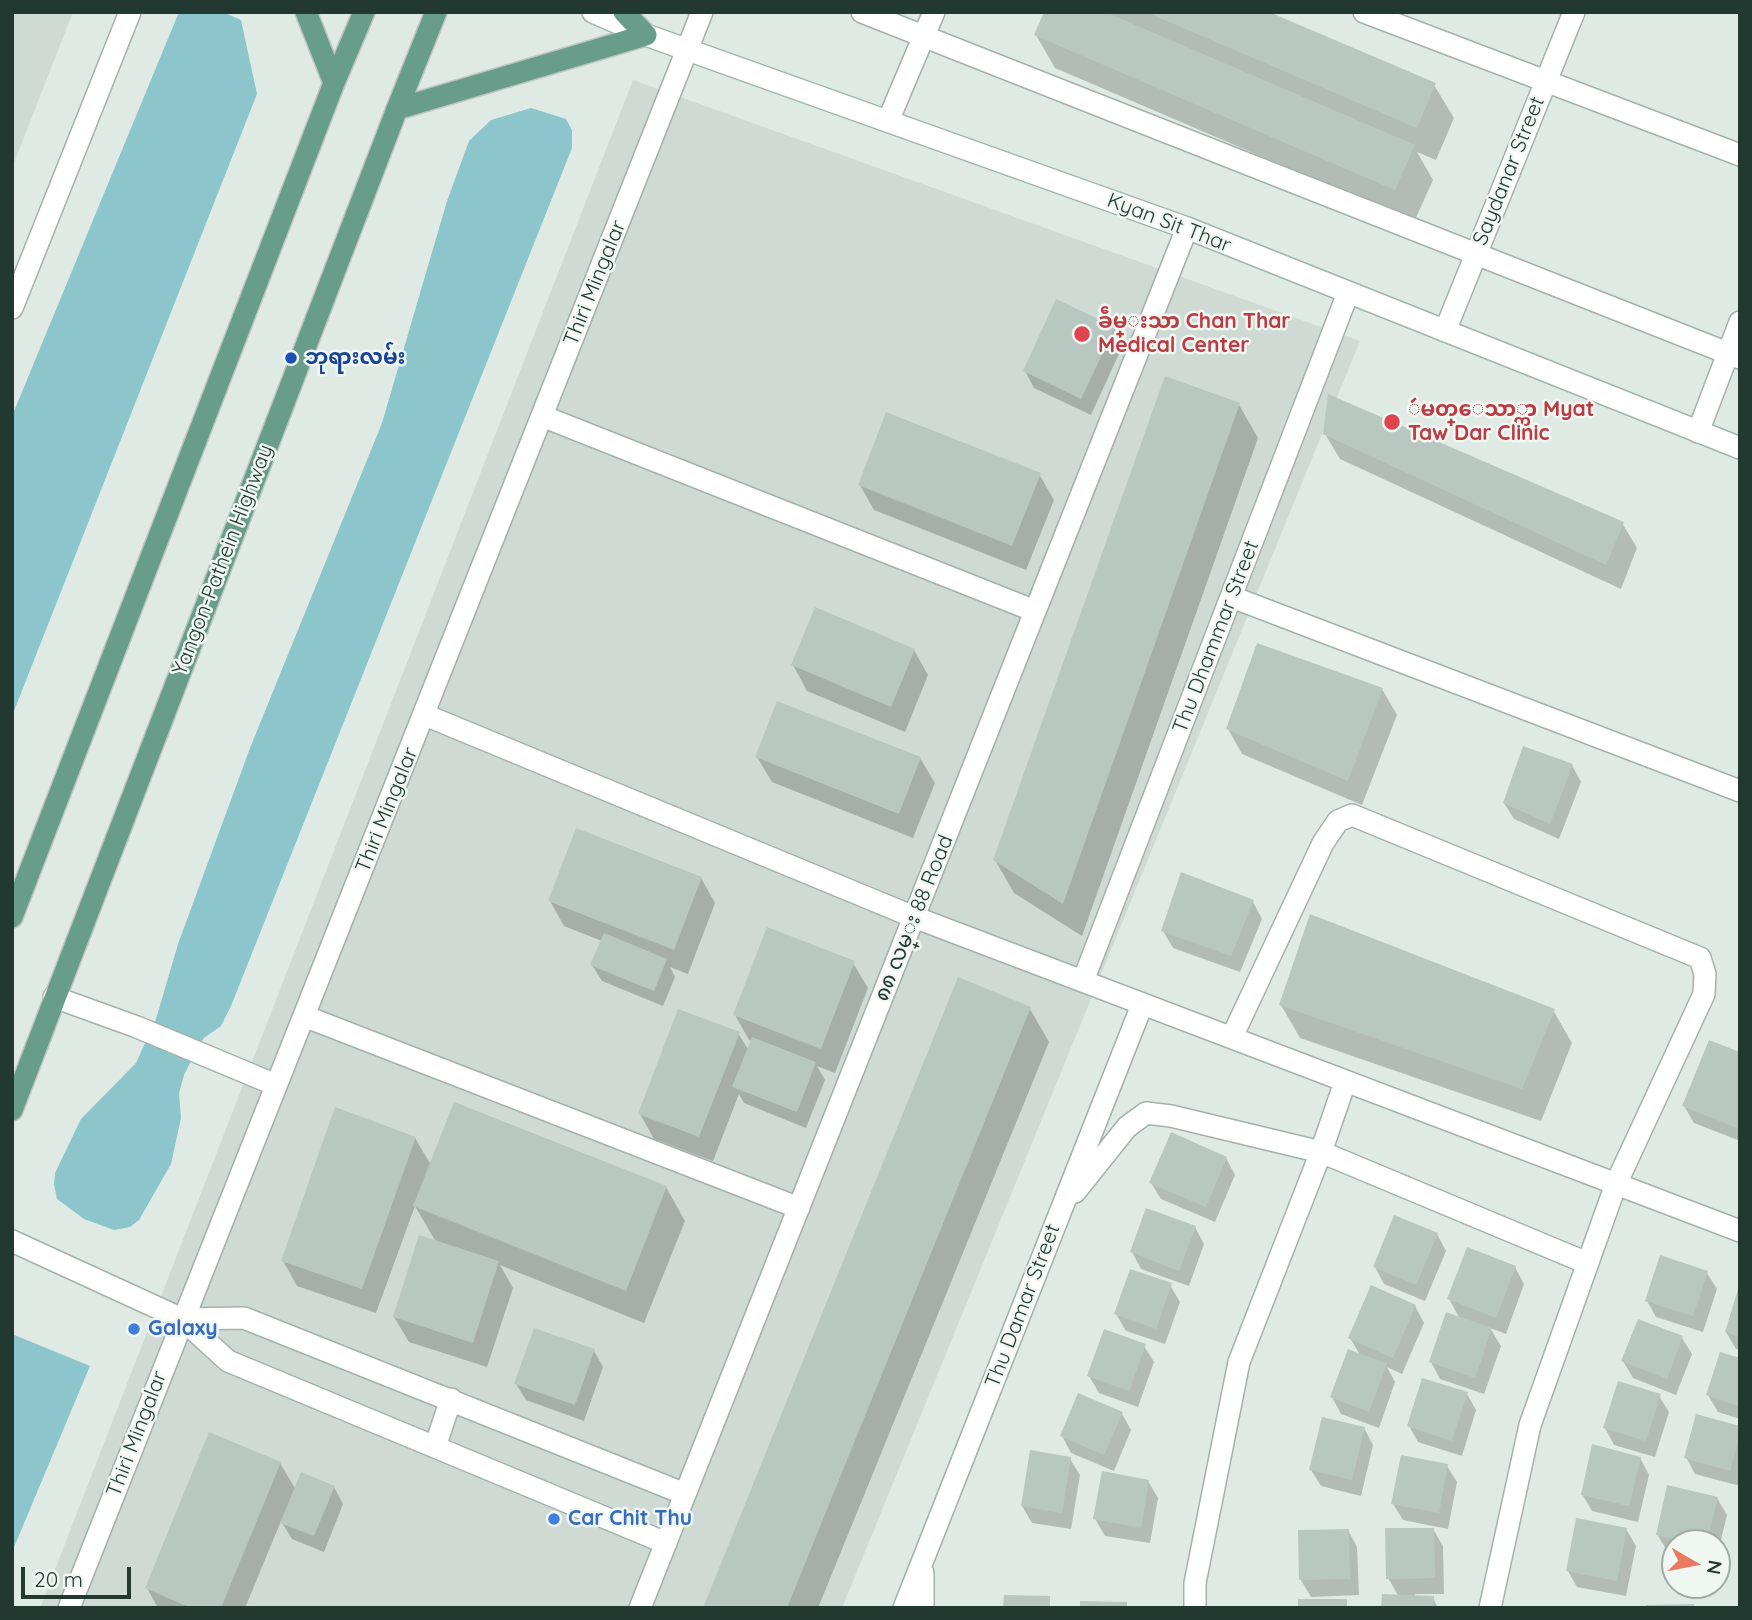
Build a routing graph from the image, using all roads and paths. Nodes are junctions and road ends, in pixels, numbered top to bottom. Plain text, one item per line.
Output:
1 (130, 12) edge
2 (306, 12) edge
3 (364, 12) edge
4 (436, 12) edge
5 (593, 12) edge
6 (624, 12) edge
7 (702, 12) edge
8 (862, 12) edge
9 (934, 12) edge
10 (1364, 12) edge
11 (1574, 12) edge
12 (646, 34) junction
13 (924, 37) junction
14 (688, 49) junction
15 (1546, 81) junction
16 (334, 83) junction
17 (397, 109) junction
18 (888, 121) junction
19 (1740, 155) edge
20 (1187, 228) junction
21 (1476, 254) junction
22 (1348, 293) junction
23 (12, 308) edge
24 (1740, 323) edge
25 (1445, 331) junction
26 (1734, 356) edge
27 (542, 415) junction
28 (1698, 432) junction
29 (1740, 448) edge
30 (1232, 597) junction
31 (1035, 611) junction
32 (425, 715) junction
33 (1740, 791) edge
34 (12, 917) edge
35 (914, 917) junction
36 (1083, 981) junction
37 (54, 997) junction
38 (1142, 1005) junction
39 (304, 1016) junction
40 (1232, 1037) junction
41 (1345, 1082) junction
42 (276, 1085) junction
43 (12, 1110) edge
44 (1321, 1152) junction
45 (1616, 1184) junction
46 (799, 1208) junction
47 (1060, 1212) junction
48 (1740, 1231) edge
49 (12, 1241) edge
50 (1587, 1264) junction
51 (183, 1319) junction
52 (451, 1399) junction
53 (435, 1447) junction
54 (685, 1494) junction
55 (666, 1543) junction
56 (923, 1560) junction
57 (69, 1608) edge
58 (640, 1608) edge
59 (904, 1608) edge
60 (923, 1608) edge
61 (1195, 1608) edge
62 (1490, 1608) edge

1 - 23 street
2 - 16 main road
3 - 16 main road
4 - 17 main road, Yangon-Pathein Highway
5 - 12 street, Kyan Sit Thar
6 - 12 main road
7 - 14 street, Thiri Mingalar
8 - 13 street
9 - 13 street
10 - 15 street
11 - 15 street, Saydanar Street
12 - 14 street, Kyan Sit Thar
12 - 17 main road
13 - 18 street
13 - 21 street
14 - 18 street, Kyan Sit Thar
14 - 27 street, Thiri Mingalar
15 - 19 street
15 - 21 street, Saydanar Street
16 - 34 main road
17 - 37 main road, Yangon-Pathein Highway
18 - 20 street, Kyan Sit Thar
20 - 22 street, Kyan Sit Thar
20 - 31 street, ၈၈ လမ္း 88 Road
21 - 25 street, Saydanar Street
21 - 26 street
22 - 25 street, Kyan Sit Thar
22 - 30 street, Thu Dhammar Street
24 - 26 street
25 - 28 street, Kyan Sit Thar
26 - 28 street
27 - 31 street
27 - 32 street, Thiri Mingalar
28 - 29 street, Kyan Sit Thar
30 - 33 street
30 - 36 street, Thu Dhammar Street
31 - 35 street, ၈၈ လမ္း 88 Road
32 - 35 street
32 - 39 street, Thiri Mingalar
35 - 36 street
35 - 46 street, ၈၈ လမ္း 88 Road
36 - 38 street
37 - 42 street
37 - 43 main road, Yangon-Pathein Highway
38 - 40 street
38 - 47 street, Thu Damar Street
39 - 42 street, Thiri Mingalar
39 - 46 street
40 - 41 street
40 - 45 street
41 - 44 street
41 - 45 street
42 - 51 street, Thiri Mingalar
44 - 47 street
44 - 50 street
44 - 61 street
45 - 48 street
45 - 50 street
46 - 54 street, ၈၈ လမ္း 88 Road
47 - 56 street, Thu Damar Street
49 - 51 street
50 - 62 street
51 - 52 street
51 - 53 street
51 - 57 street, Thiri Mingalar
52 - 53 street
52 - 54 street
53 - 55 street
54 - 55 street, ၈၈ လမ္း 88 Road
55 - 58 street, ၈၈ လမ္း 88 Road
56 - 59 street, Thu Damar Street
56 - 60 street

